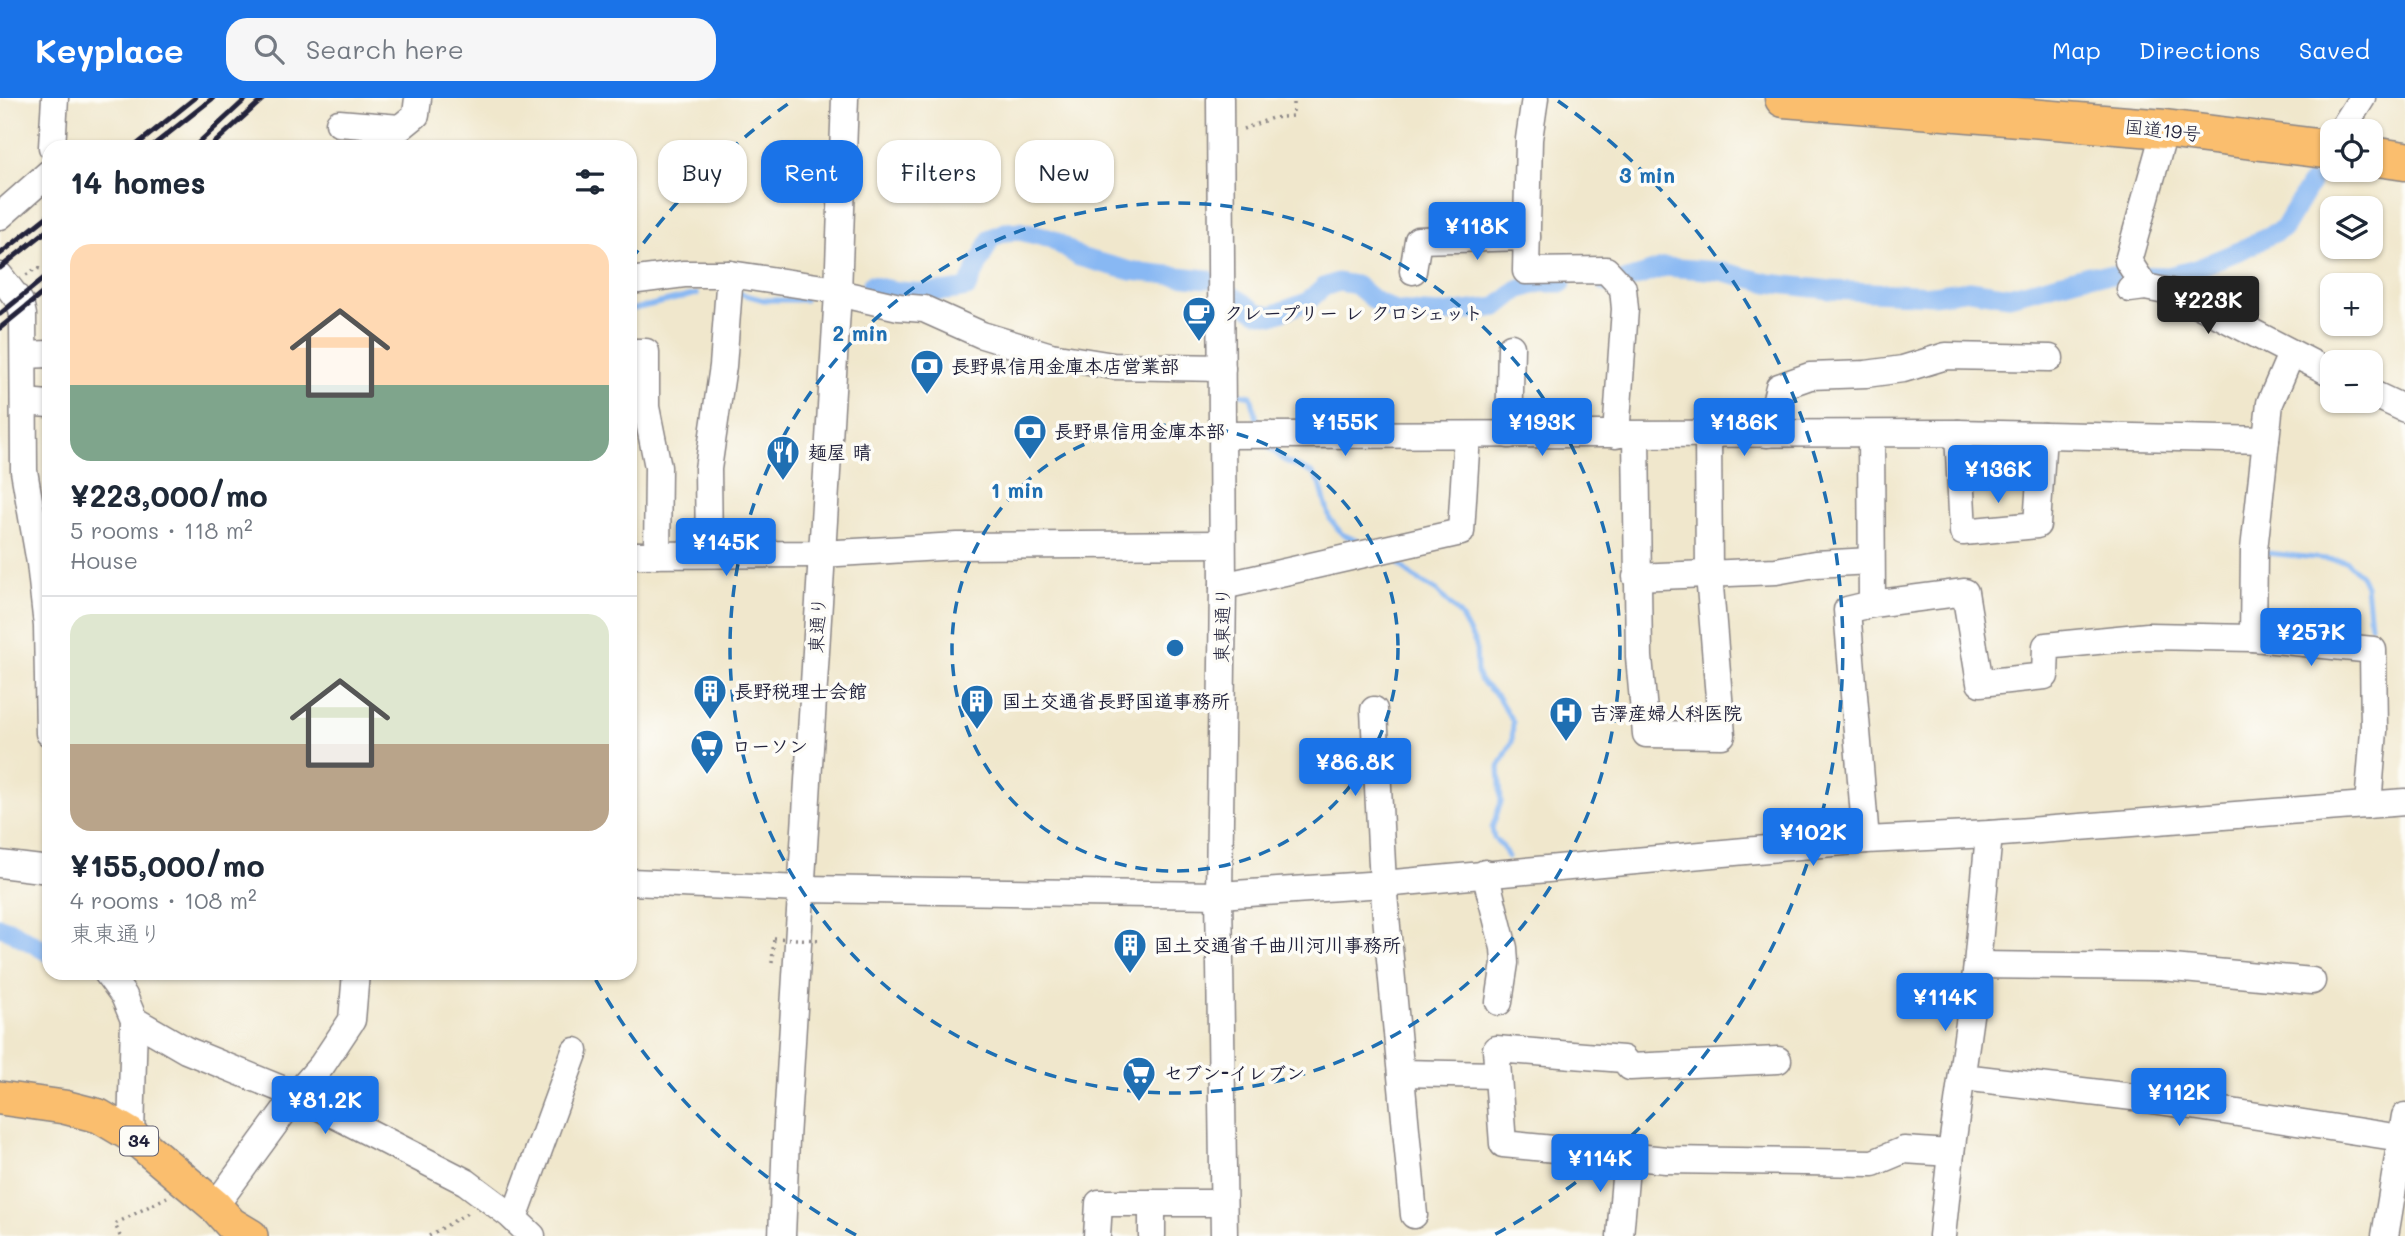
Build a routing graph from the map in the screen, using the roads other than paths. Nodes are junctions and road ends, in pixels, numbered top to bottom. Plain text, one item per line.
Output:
1 (55, 98) edge
2 (418, 98) edge
3 (845, 98) edge
4 (1220, 98) edge
5 (1535, 98) edge
6 (1784, 98) edge
7 (2362, 98) edge
8 (1922, 103) edge
9 (2056, 109) edge
10 (2349, 119) edge
11 (339, 123) dead end
12 (2165, 129) junction
13 (52, 140) edge
14 (2320, 143) edge
15 (2383, 158) edge
16 (2405, 161) edge
17 (42, 179) edge
18 (0, 216) edge
19 (1527, 237) junction
20 (1413, 271) dead end
21 (730, 274) junction
22 (0, 275) edge
23 (637, 281) edge
24 (838, 291) junction
25 (1511, 347) dead end
26 (637, 352) edge
27 (36, 354) edge
28 (2291, 354) junction
29 (2050, 358) dead end
30 (1222, 368) junction
31 (2320, 368) edge
32 (2383, 399) edge
33 (36, 403) edge
34 (2405, 409) edge
35 (1958, 433) junction
36 (1708, 434) junction
37 (1766, 434) junction
38 (1871, 434) junction
39 (1222, 435) junction
40 (1467, 435) junction
41 (1508, 435) junction
42 (1626, 435) junction
43 (2043, 435) junction
44 (2266, 440) junction
45 (12, 474) edge
46 (1222, 544) junction
47 (709, 554) junction
48 (821, 554) junction
49 (42, 555) edge
50 (637, 555) edge
51 (657, 555) junction
52 (1871, 561) junction
53 (1709, 574) junction
54 (1636, 577) junction
55 (1223, 586) junction
56 (1872, 604) junction
57 (2253, 638) junction
58 (1374, 710) dead end
59 (2405, 802) edge
60 (2368, 805) junction
61 (1989, 834) junction
62 (1866, 840) junction
63 (0, 864) edge
64 (42, 869) edge
65 (1485, 873) junction
66 (637, 882) edge
67 (1383, 884) junction
68 (802, 889) junction
69 (1219, 895) junction
70 (1978, 965) junction
71 (112, 980) edge
72 (356, 980) edge
73 (2312, 981) dead end
74 (1499, 1002) dead end
75 (134, 1020) junction
76 (575, 1051) dead end
77 (1779, 1060) dead end
78 (1401, 1073) junction
79 (1497, 1075) junction
80 (1962, 1077) junction
81 (296, 1095) junction
82 (0, 1098) edge
83 (2403, 1127) edge
84 (131, 1135) junction
85 (1951, 1153) junction
86 (1627, 1156) junction
87 (1152, 1203) junction
88 (1223, 1203) junction
89 (1414, 1215) dead end
90 (224, 1218) edge
91 (523, 1227) edge
92 (782, 1236) edge
93 (1097, 1236) edge
94 (1152, 1236) edge
95 (1224, 1236) edge
96 (1620, 1236) edge
97 (1942, 1236) edge
98 (2385, 1236) edge

1 - 13 street
2 - 11 street
3 - 24 street, 東通り
4 - 30 street, 東東通り
5 - 19 street
6 - 8 highway, 国道19号
7 - 10 street
8 - 9 highway, 国道19号
9 - 12 highway, 国道19号
12 - 14 highway, 国道19号
12 - 28 street
15 - 16 highway
17 - 18 street
19 - 20 street
19 - 42 street
21 - 23 street
21 - 24 street
21 - 47 street
22 - 27 street
24 - 30 street
24 - 48 street, 東通り
25 - 41 street
26 - 51 street
27 - 33 street
28 - 31 street
28 - 44 street
29 - 37 street
30 - 39 street, 東東通り
32 - 34 street
33 - 45 street
35 - 38 street
35 - 43 street
35 - 43 street
36 - 37 street
36 - 42 street
36 - 53 street
37 - 38 street
38 - 52 street
39 - 40 street
39 - 46 street, 東東通り
40 - 41 street
40 - 55 street
41 - 42 street
42 - 54 street
43 - 44 street
44 - 57 street
45 - 49 street
46 - 48 street
46 - 55 street, 東東通り
47 - 48 street
47 - 51 street
48 - 68 street, 東通り
50 - 51 street
52 - 53 street
52 - 56 street
53 - 54 street
53 - 54 street
55 - 69 street, 東東通り
56 - 57 street
56 - 62 street
57 - 60 street
58 - 67 street
59 - 60 street
60 - 61 street
61 - 62 street
61 - 70 street
62 - 65 street
63 - 64 street
65 - 67 street
65 - 74 street
66 - 68 street
67 - 69 street
67 - 78 street
68 - 69 street
68 - 92 street, 東通り
69 - 88 street, 東東通り
70 - 73 street
70 - 80 street
71 - 75 street
72 - 81 street
75 - 81 street
75 - 84 street
76 - 91 street
77 - 79 street
78 - 79 street
78 - 89 street
79 - 86 street
80 - 83 street
80 - 85 street
81 - 90 street
81 - 91 street
82 - 84 main road, 34
83 - 98 street
84 - 90 main road, 34
85 - 86 street
85 - 97 street
86 - 96 street
87 - 88 street
87 - 93 street
87 - 94 street
88 - 95 street, 東東通り

